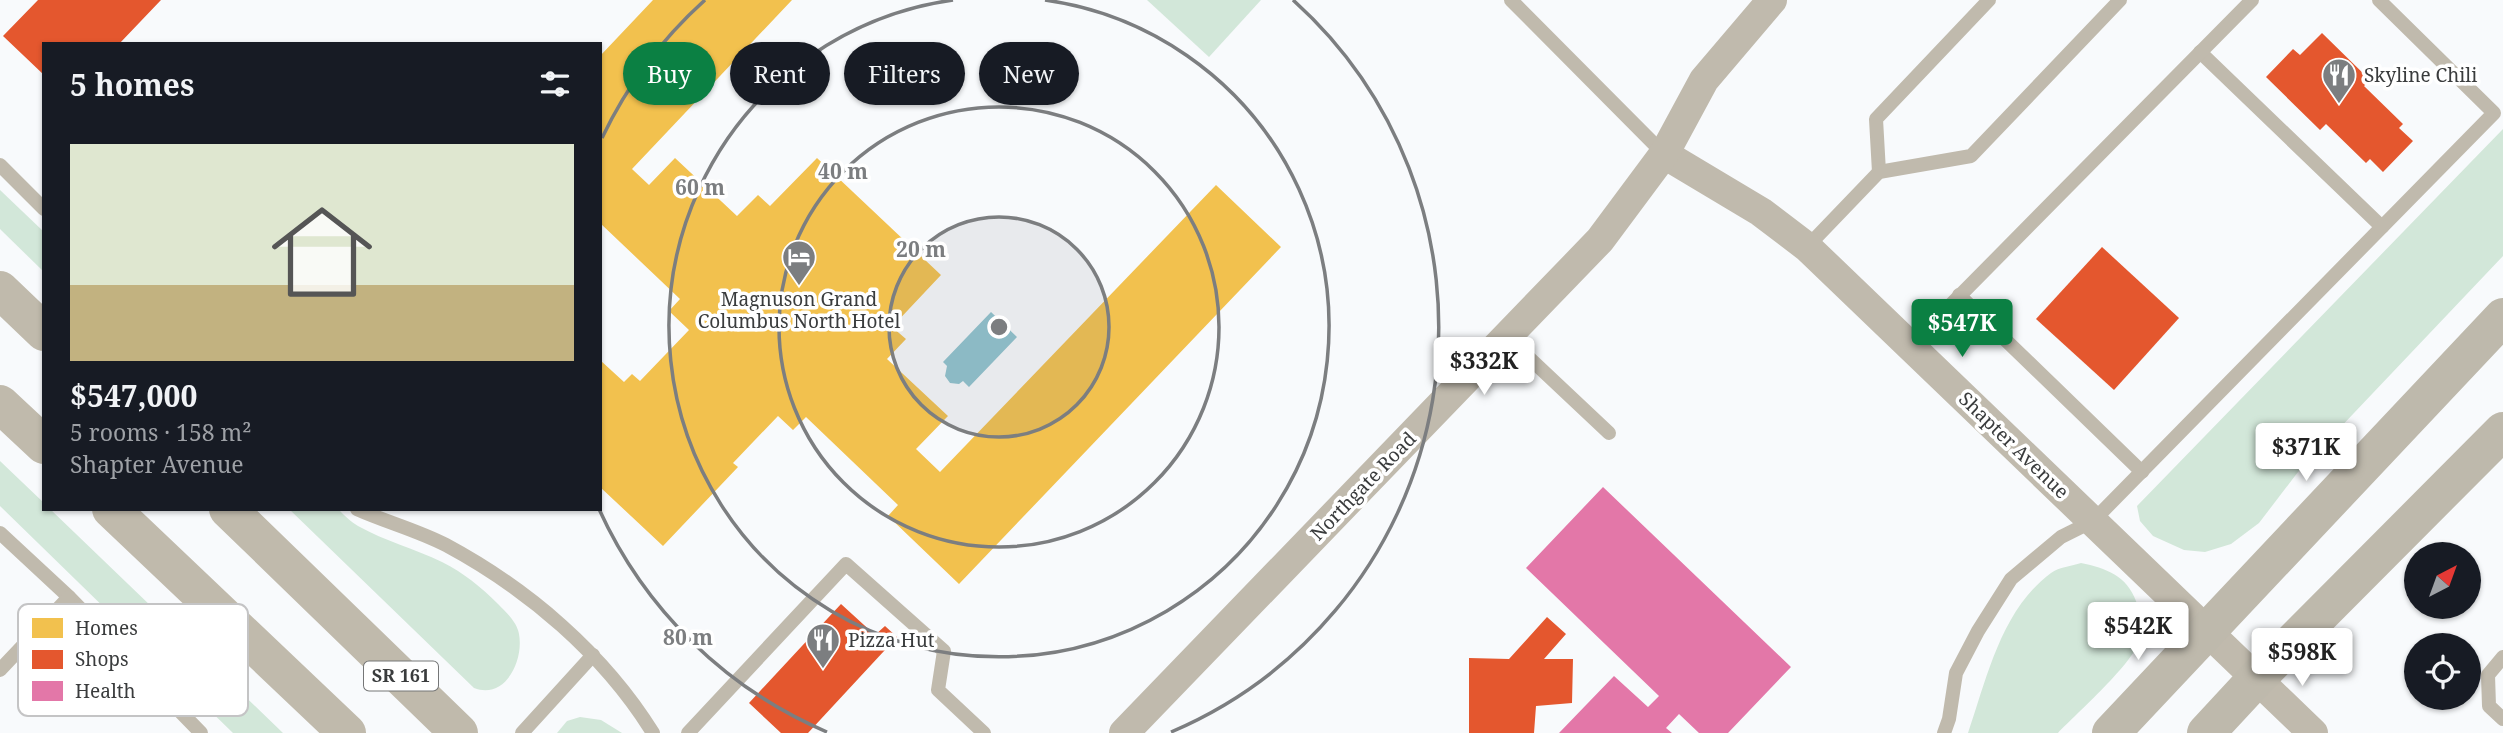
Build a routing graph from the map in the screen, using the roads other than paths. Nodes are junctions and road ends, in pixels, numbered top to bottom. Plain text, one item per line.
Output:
1 (1511, 0) edge
2 (1773, 0) edge
3 (1989, 0) edge
4 (2120, 0) edge
5 (2252, 0) edge
6 (2379, 0) edge
7 (2200, 52) junction
8 (1664, 154) junction
9 (0, 165) edge
10 (1879, 172) junction
11 (42, 207) edge
12 (2382, 227) junction
13 (1807, 247) junction
14 (0, 290) edge
15 (1959, 295) junction
16 (2503, 317) edge
17 (42, 330) edge
18 (1507, 337) junction
19 (1910, 345) junction
20 (0, 404) edge
21 (2503, 431) edge
22 (1609, 433) dead end
23 (42, 443) edge
24 (2142, 472) junction
25 (113, 511) edge
26 (230, 511) edge
27 (362, 511) edge
28 (2094, 521) junction
29 (0, 533) edge
30 (69, 597) junction
31 (62, 604) edge
32 (76, 604) edge
33 (211, 604) edge
34 (2208, 632) junction
35 (248, 640) edge
36 (18, 651) edge
37 (593, 655) junction
38 (2503, 657) edge
39 (0, 670) edge
40 (2256, 679) junction
41 (184, 716) edge
42 (2503, 719) edge
43 (201, 733) edge
44 (346, 733) edge
45 (459, 733) edge
46 (522, 733) edge
47 (653, 733) edge
48 (688, 733) edge
49 (984, 733) edge
50 (1124, 733) edge
51 (1944, 733) edge
52 (2111, 733) edge
53 (2206, 733) edge
54 (2313, 733) edge

1 - 8 lane
2 - 8 street, Northgate Road
3 - 10 lane
4 - 10 lane
5 - 7 lane
6 - 12 lane
7 - 12 lane
7 - 15 lane
8 - 13 street, Shapter Avenue
8 - 18 street, Northgate Road
9 - 11 lane
10 - 13 lane
12 - 24 lane
13 - 19 street, Shapter Avenue
14 - 17 main road
15 - 19 lane
15 - 24 lane
16 - 34 main road
18 - 22 lane
18 - 50 street, Northgate Road
19 - 28 street, Shapter Avenue
20 - 23 main road
21 - 40 main road
24 - 28 lane
25 - 33 main road
26 - 45 main road, SR 161
27 - 37 lane
28 - 34 street, Shapter Avenue
28 - 51 lane
29 - 30 lane
30 - 31 lane
30 - 32 lane
34 - 40 street, Shapter Avenue
34 - 52 main road
35 - 44 main road
36 - 39 lane
37 - 46 lane
37 - 47 lane
38 - 42 lane
40 - 53 main road
40 - 54 street, Shapter Avenue
41 - 43 lane
48 - 49 lane

